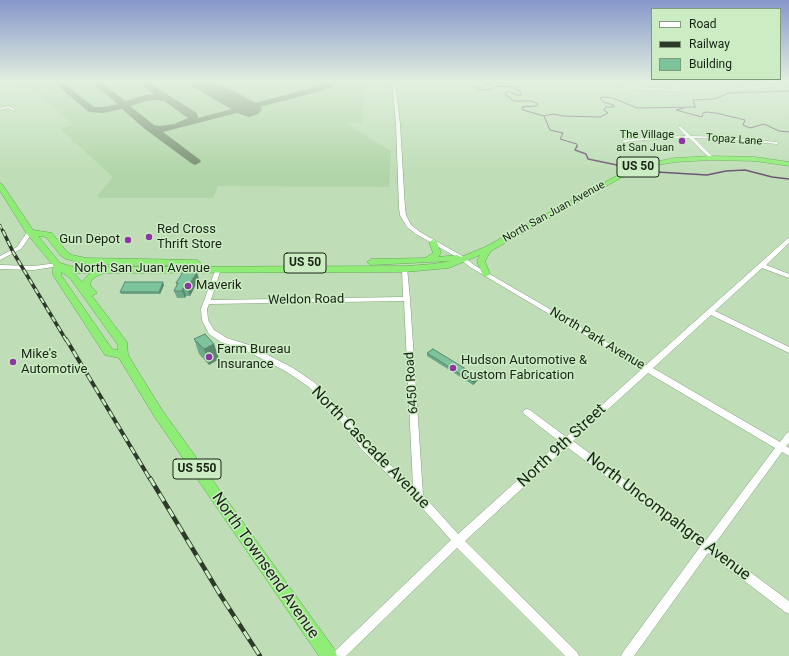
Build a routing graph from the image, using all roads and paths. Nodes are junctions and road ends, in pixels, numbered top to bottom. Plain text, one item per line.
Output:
1 (397, 112) edge
2 (680, 127) dead end
3 (690, 137) junction
4 (624, 141) dead end
5 (777, 143) dead end
6 (711, 158) junction
7 (789, 164) edge
8 (0, 185) edge
9 (30, 232) junction
10 (789, 240) edge
11 (433, 242) junction
12 (488, 248) junction
13 (0, 258) edge
14 (462, 258) junction
15 (423, 261) junction
16 (148, 263) junction
17 (57, 265) junction
18 (761, 265) junction
19 (0, 267) edge
20 (218, 269) junction
21 (405, 269) junction
22 (106, 270) junction
23 (486, 274) junction
24 (789, 276) edge
25 (407, 299) junction
26 (206, 302) junction
27 (710, 312) junction
28 (102, 316) junction
29 (789, 350) edge
30 (123, 355) junction
31 (648, 368) junction
32 (527, 412) dead end
33 (789, 436) edge
34 (568, 442) junction
35 (785, 450) edge
36 (418, 497) junction
37 (458, 541) junction
38 (707, 546) junction
39 (789, 608) edge
40 (329, 656) edge
41 (338, 656) edge
42 (573, 656) edge
43 (627, 656) edge

1 - 11 street, North Park Avenue
2 - 3 street
3 - 4 street, Topaz Lane
3 - 5 street, Topaz Lane
3 - 6 street
6 - 7 highway, North San Juan Avenue / US 50
6 - 12 highway, North San Juan Avenue / US 50
8 - 9 highway, North Townsend Avenue
9 - 13 street
9 - 16 highway, US 50
9 - 17 highway, North Townsend Avenue
10 - 18 street, North 9th Street
11 - 14 street, North Park Avenue
11 - 15 highway
12 - 14 highway, North San Juan Avenue / US 50
12 - 23 highway
14 - 15 highway, North San Juan Avenue / US 50
14 - 21 highway, North San Juan Avenue / US 50
14 - 23 street, North Park Avenue
15 - 16 highway, North San Juan Avenue / US 50
16 - 17 highway, North San Juan Avenue / US 50
17 - 19 street
17 - 22 highway, North San Juan Avenue / US 50
17 - 28 highway, North Townsend Avenue / US 550
17 - 30 highway, North Townsend Avenue
18 - 24 street
18 - 27 street, North 9th Street
20 - 21 highway, North San Juan Avenue / US 50
20 - 22 highway, North San Juan Avenue / US 50
20 - 26 street, North Cascade Avenue
21 - 25 street, 6450 Road
22 - 28 highway, US 50
23 - 31 street, North Park Avenue
25 - 26 street, Weldon Road
25 - 36 street, 6450 Road
26 - 36 street, North Cascade Avenue
27 - 29 street
27 - 31 street, North 9th Street
28 - 30 highway, North Townsend Avenue / US 550
30 - 40 highway, North Townsend Avenue / US 550
31 - 34 street, North 9th Street
31 - 35 street, North Park Avenue
32 - 34 street, North Uncompahgre Avenue
33 - 35 street
34 - 37 street, North 9th Street
34 - 38 street, North Uncompahgre Avenue
35 - 38 street
36 - 37 street, North Cascade Avenue
37 - 41 street, North 9th Street
37 - 42 street, North Cascade Avenue
38 - 39 street, North Uncompahgre Avenue
38 - 43 street

